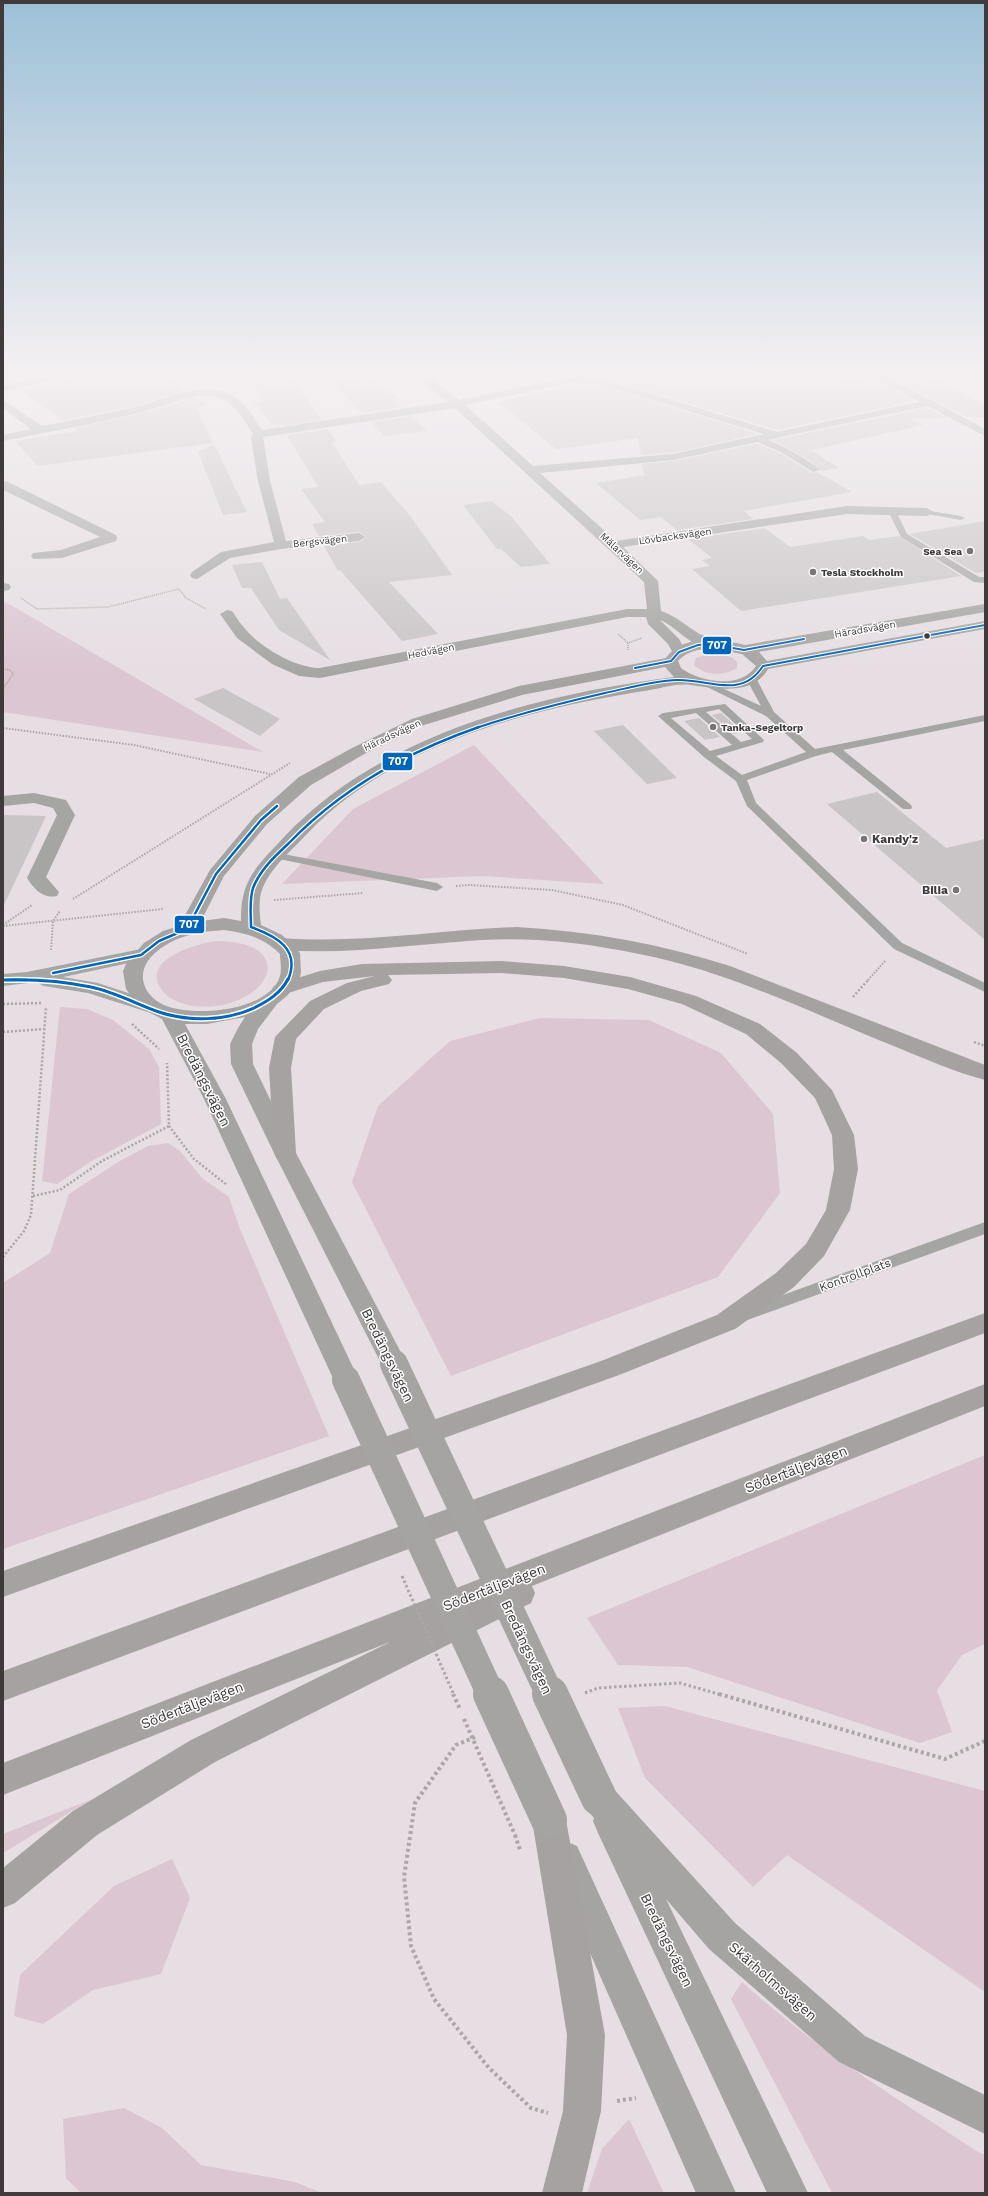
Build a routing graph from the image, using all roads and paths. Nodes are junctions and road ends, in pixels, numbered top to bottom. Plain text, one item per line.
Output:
1 (262, 471) edge
2 (533, 471) edge
3 (3, 486) edge
4 (892, 512) junction
5 (927, 512) joint
6 (961, 518) dead end
7 (359, 537) dead end
8 (281, 545) junction
9 (614, 545) junction
10 (38, 556) dead end
11 (198, 575) dead end
12 (985, 580) edge
13 (4, 587) edge
14 (186, 598) dead end
15 (985, 608) edge
16 (654, 613) junction
17 (227, 614) dead end
18 (985, 625) edge
19 (710, 644) junction
20 (744, 650) junction
21 (675, 656) junction
22 (764, 666) junction
23 (3, 669) edge
24 (689, 680) junction
25 (752, 680) junction
26 (706, 684) junction
27 (3, 688) edge
28 (698, 710) junction
29 (770, 714) junction
30 (985, 718) edge
31 (3, 728) edge
32 (739, 746) junction
33 (836, 749) junction
34 (814, 753) junction
35 (708, 755) junction
36 (270, 774) junction
37 (278, 776) dead end
38 (741, 779) junction
39 (3, 801) edge
40 (907, 807) dead end
41 (278, 856) junction
42 (438, 887) dead end
43 (50, 892) joint
44 (71, 901) dead end
45 (64, 905) dead end
46 (163, 909) dead end
47 (53, 921) junction
48 (3, 926) edge
49 (251, 927) junction
50 (187, 929) junction
51 (282, 944) junction
52 (898, 946) junction
53 (51, 950) dead end
54 (141, 955) junction
55 (442, 967) junction
56 (27, 978) junction
57 (3, 980) edge
58 (985, 987) edge
59 (277, 994) junction
60 (853, 997) dead end
61 (50, 1002) dead end
62 (3, 1004) edge
63 (46, 1007) dead end
64 (162, 1012) junction
65 (131, 1024) dead end
66 (44, 1029) junction
67 (3, 1032) edge
68 (162, 1052) dead end
69 (167, 1057) dead end
70 (985, 1073) edge
71 (169, 1126) junction
72 (285, 1153) junction
73 (230, 1188) dead end
74 (33, 1196) junction
75 (985, 1228) edge
76 (3, 1257) edge
77 (726, 1322) junction
78 (985, 1323) edge
79 (985, 1395) edge
80 (666, 1520) junction
81 (400, 1572) dead end
82 (3, 1584) edge
83 (3, 1686) edge
84 (3, 1779) edge
85 (599, 1798) junction
86 (549, 1820) junction
87 (515, 1836) dead end
88 (3, 1891) edge
89 (985, 2115) edge
90 (562, 2193) edge
91 (716, 2193) edge
92 (788, 2193) edge

1 - 8 street, Bergsvägen
2 - 9 street, Mälarvägen
3 - 10 street
4 - 5 street, Lövbacksvägen
4 - 9 street, Lövbacksvägen
4 - 12 lane
5 - 6 lane
7 - 8 street, Bergsvägen
8 - 11 street, Bergsvägen
9 - 16 street, Mälarvägen
13 - 14 path
15 - 20 main road, Häradsvägen
16 - 17 street, Hedvägen
16 - 19 street
16 - 21 street, Mälarvägen
18 - 22 main road, Häradsvägen
19 - 20 main road
19 - 21 main road, Häradsvägen
20 - 22 main road
21 - 24 main road
21 - 50 main road, Häradsvägen
22 - 25 main road
23 - 27 path
24 - 26 main road
24 - 41 main road, Häradsvägen
25 - 26 main road
25 - 29 lane
26 - 29 lane
28 - 32 lane
28 - 32 lane
28 - 35 lane
29 - 34 lane
30 - 33 lane
31 - 36 path
32 - 35 lane
33 - 34 lane
33 - 40 lane
34 - 38 lane
35 - 38 lane
36 - 37 path
36 - 44 path
38 - 52 lane
39 - 43 street
41 - 42 lane
41 - 49 main road, Häradsvägen
43 - 48 path
45 - 47 path
46 - 47 path
47 - 48 path
47 - 53 path
49 - 50 main road
49 - 51 main road
50 - 54 main road
51 - 59 main road
51 - 70 highway
52 - 58 lane
52 - 60 path
54 - 56 street
54 - 64 main road
55 - 59 highway
55 - 72 highway
55 - 77 highway
56 - 57 street
56 - 64 street
59 - 64 main road
59 - 72 main road, Bredängsvägen
61 - 62 path
63 - 66 path
64 - 86 main road, Bredängsvägen, bridge
65 - 68 path
66 - 67 path
66 - 74 path
69 - 71 path
71 - 73 path
71 - 74 path
72 - 85 main road, Bredängsvägen, bridge
74 - 76 path
75 - 77 lane, Kontrollplats
77 - 82 highway
78 - 83 highway
79 - 80 highway, Södertäljevägen
80 - 84 highway, Södertäljevägen
80 - 88 highway
81 - 87 path, bridge
85 - 89 main road, Skärholmsvägen
85 - 92 main road, Bredängsvägen
86 - 90 highway
86 - 91 main road, Bredängsvägen

